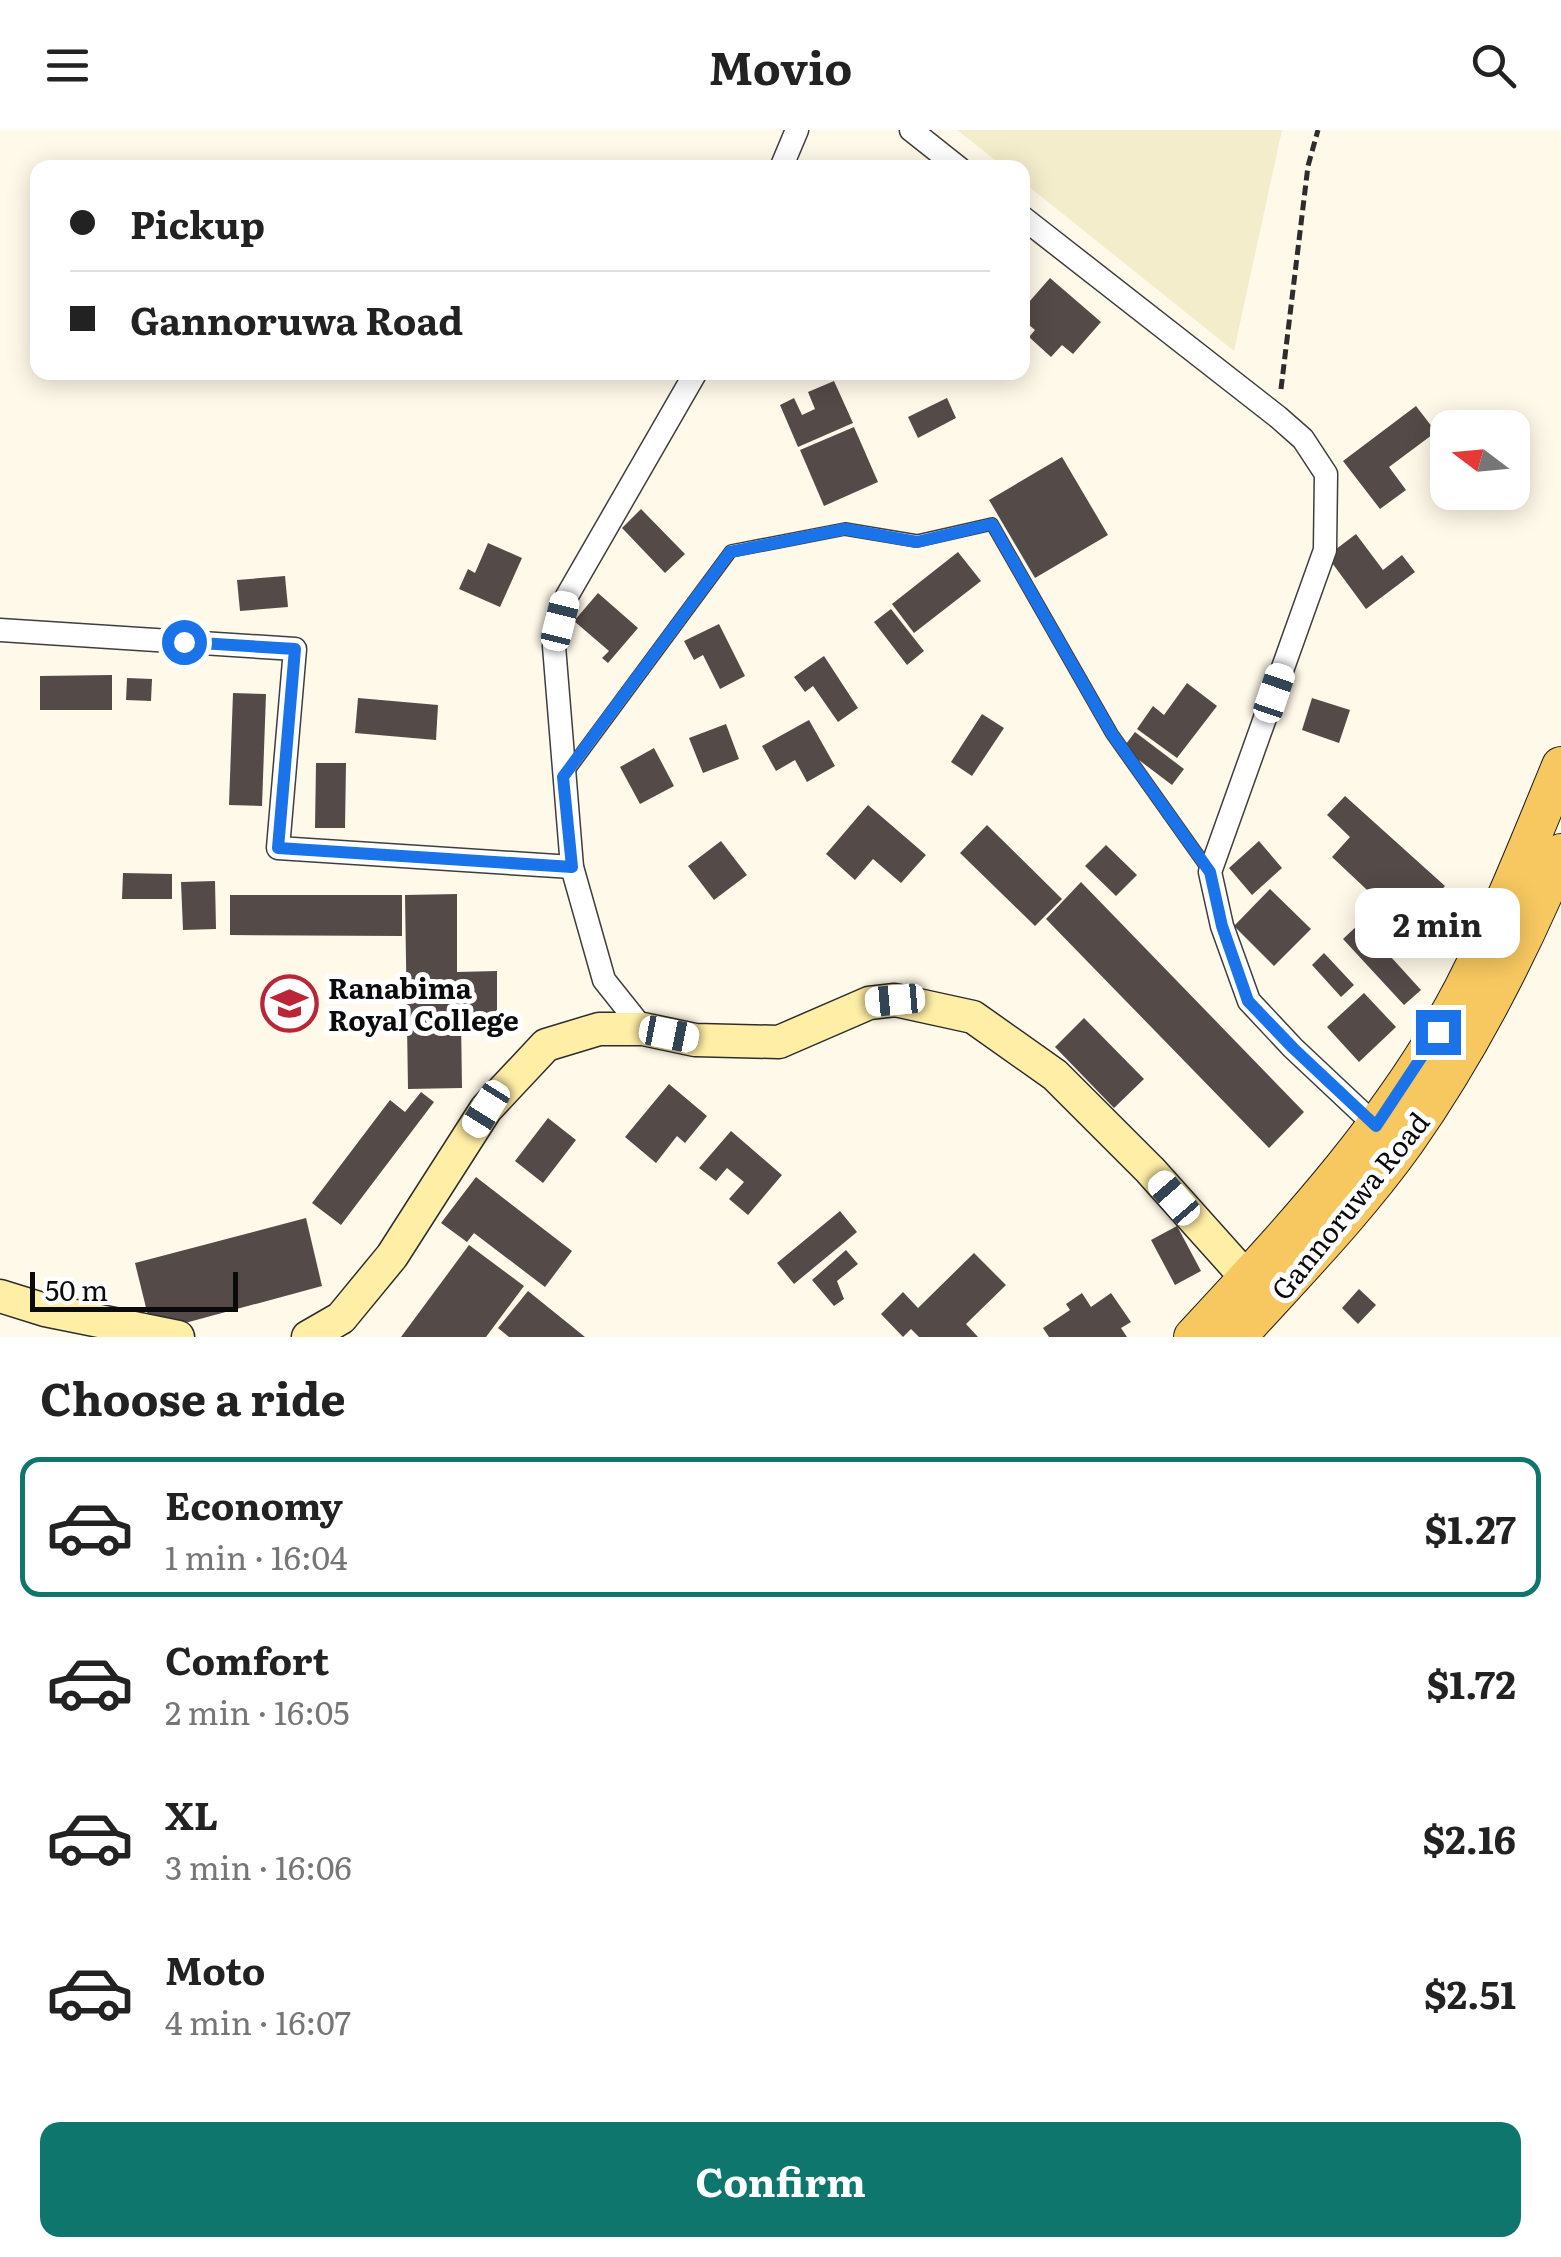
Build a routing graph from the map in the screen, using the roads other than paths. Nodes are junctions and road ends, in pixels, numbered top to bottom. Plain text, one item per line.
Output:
1 (797, 130) edge
2 (911, 130) edge
3 (784, 160) edge
4 (949, 160) edge
5 (1030, 223) edge
6 (691, 380) edge
7 (0, 630) edge
8 (1561, 766) edge
9 (563, 777) junction
10 (1561, 853) edge
11 (572, 867) junction
12 (1210, 872) junction
13 (643, 1030) junction
14 (1376, 1126) junction
15 (1258, 1291) junction
16 (0, 1296) edge
17 (178, 1337) edge
18 (308, 1337) edge
19 (1193, 1337) edge
20 (1237, 1337) edge

1 - 3 street
2 - 4 street
5 - 12 street
6 - 9 street
7 - 11 street
8 - 14 main road, Gannoruwa Road
9 - 11 street
9 - 12 lane
10 - 15 main road, Gannoruwa Road
11 - 13 street
12 - 14 street
13 - 15 street
13 - 18 street
14 - 15 main road, Gannoruwa Road
15 - 19 main road, Gannoruwa Road
15 - 20 main road, Gannoruwa Road
16 - 17 street

